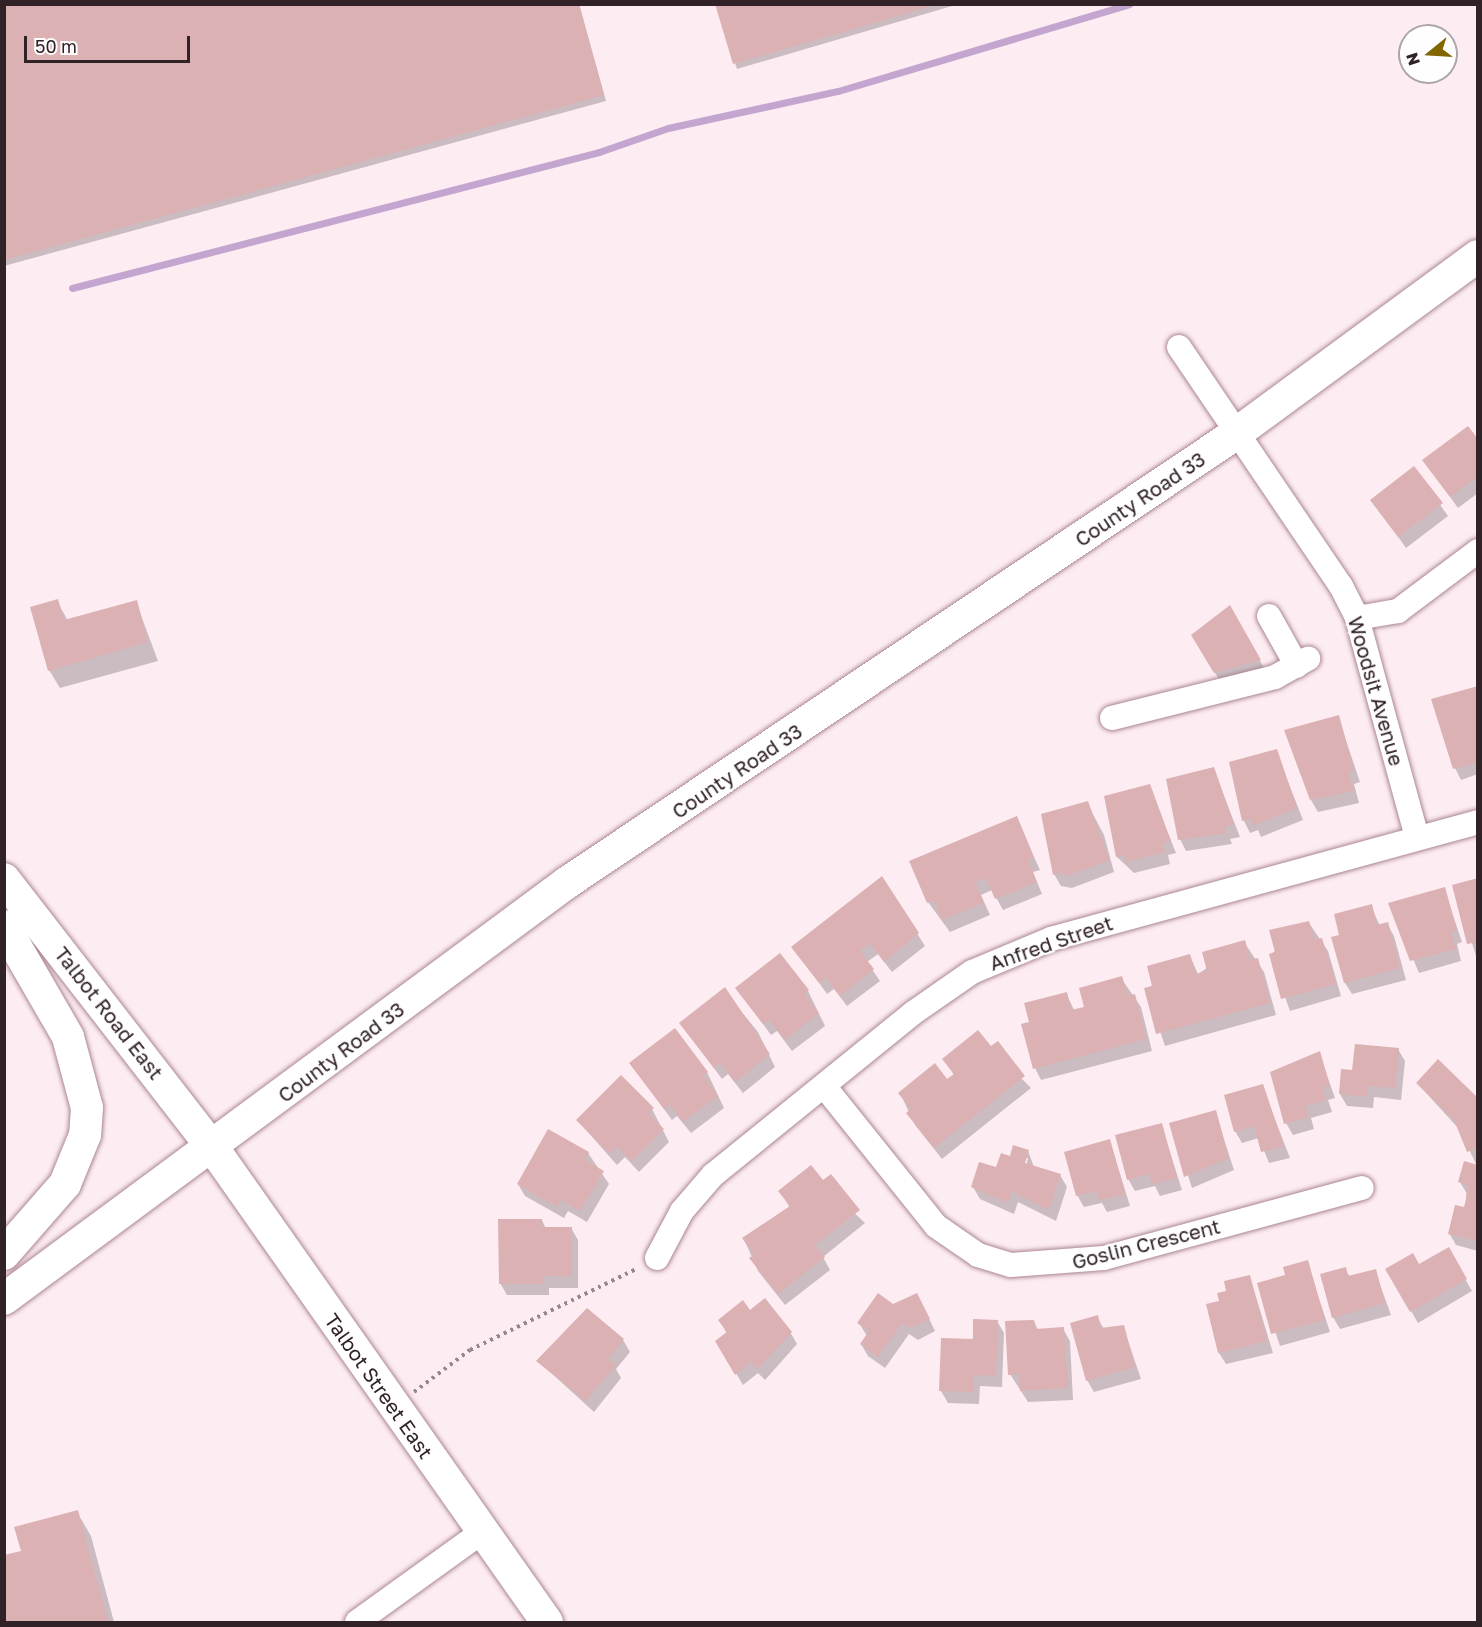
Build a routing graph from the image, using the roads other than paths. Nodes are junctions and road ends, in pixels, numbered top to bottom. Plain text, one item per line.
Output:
1 (1478, 256) edge
2 (1179, 347) dead end
3 (1237, 433) junction
4 (1478, 551) edge
5 (1269, 616) dead end
6 (1357, 618) junction
7 (1112, 718) dead end
8 (1478, 822) edge
9 (1417, 838) junction
10 (4, 879) edge
11 (4, 926) edge
12 (824, 1086) junction
13 (213, 1148) junction
14 (1362, 1188) dead end
15 (4, 1254) edge
16 (657, 1258) road end
17 (4, 1299) edge
18 (482, 1532) junction
19 (357, 1623) edge
20 (547, 1623) edge

1 - 3 main road, County Road 33
2 - 3 street, Woodsit Avenue
3 - 6 street, Woodsit Avenue
3 - 13 main road, County Road 33
4 - 6 street
5 - 7 street
6 - 9 street, Woodsit Avenue
8 - 9 street, Anfred Street
9 - 12 street, Anfred Street
10 - 13 main road, Talbot Road East
11 - 15 main road
12 - 14 street, Goslin Crescent
12 - 16 street, Anfred Street
13 - 17 main road, County Road 33
13 - 18 main road, Talbot Street East
18 - 19 street
18 - 20 main road, Talbot Street East

